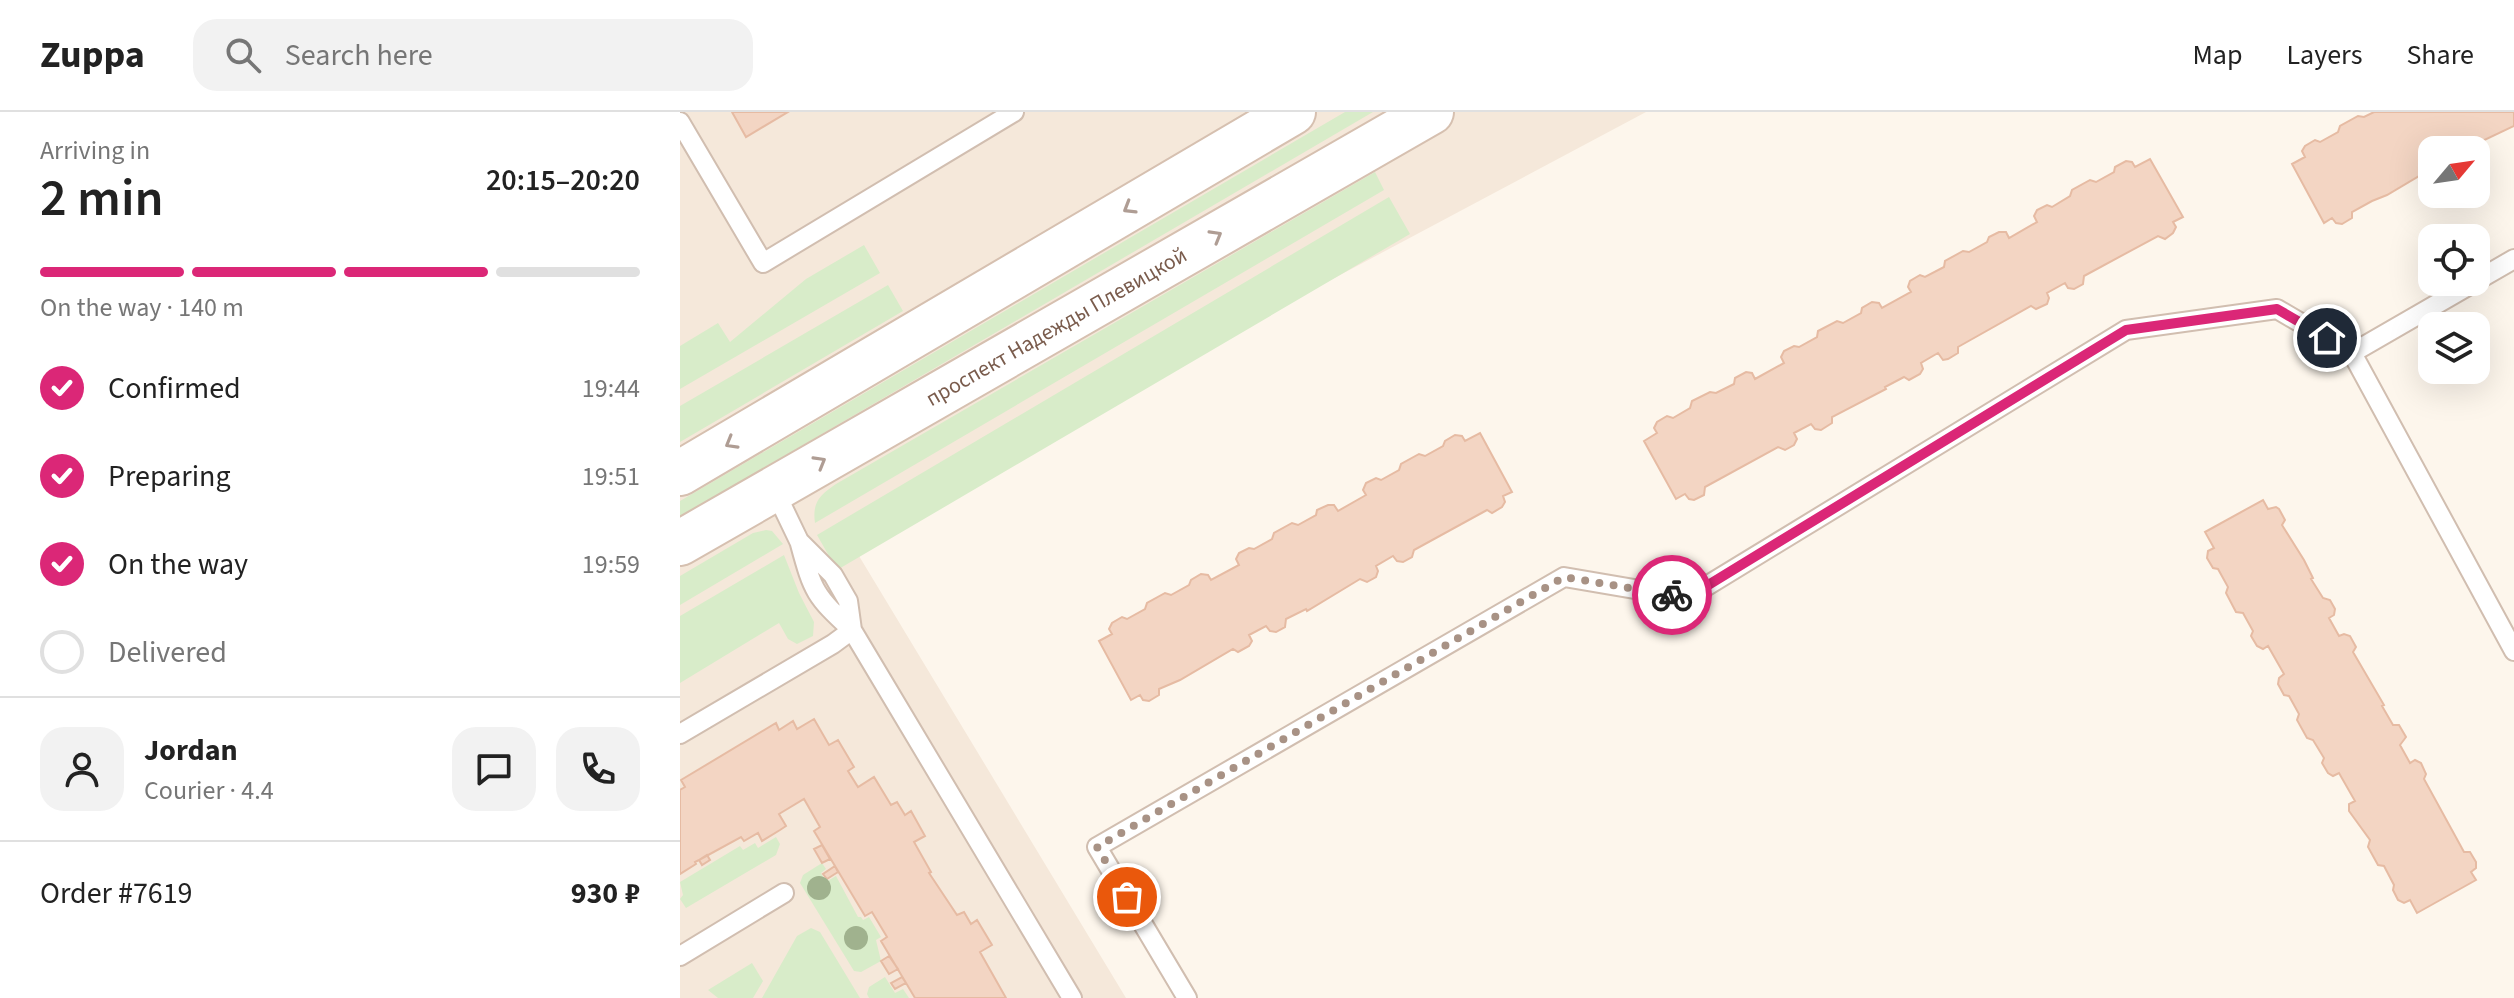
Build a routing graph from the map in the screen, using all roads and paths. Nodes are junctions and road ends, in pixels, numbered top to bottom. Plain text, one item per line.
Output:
1 (1014, 112) edge
2 (1293, 112) edge
3 (1431, 112) edge
4 (680, 122) edge
5 (2514, 259) edge
6 (2490, 273) edge
7 (2451, 296) edge
8 (2352, 353) junction
9 (680, 473) edge
10 (774, 489) junction
11 (680, 543) edge
12 (852, 630) junction
13 (2514, 651) edge
14 (680, 734) edge
15 (784, 893) dead end
16 (680, 956) edge
17 (1072, 998) edge
18 (1187, 998) edge

1 - 4 lane
2 -> 9 main road
10 -> 3 main road, проспект Надежды Плевицкой
5 - 6 lane
7 - 8 lane
8 - 13 lane
8 - 18 lane
10 - 11 main road, проспект Надежды Плевицкой
10 - 12 lane
12 - 14 lane
12 - 17 lane
15 - 16 lane

